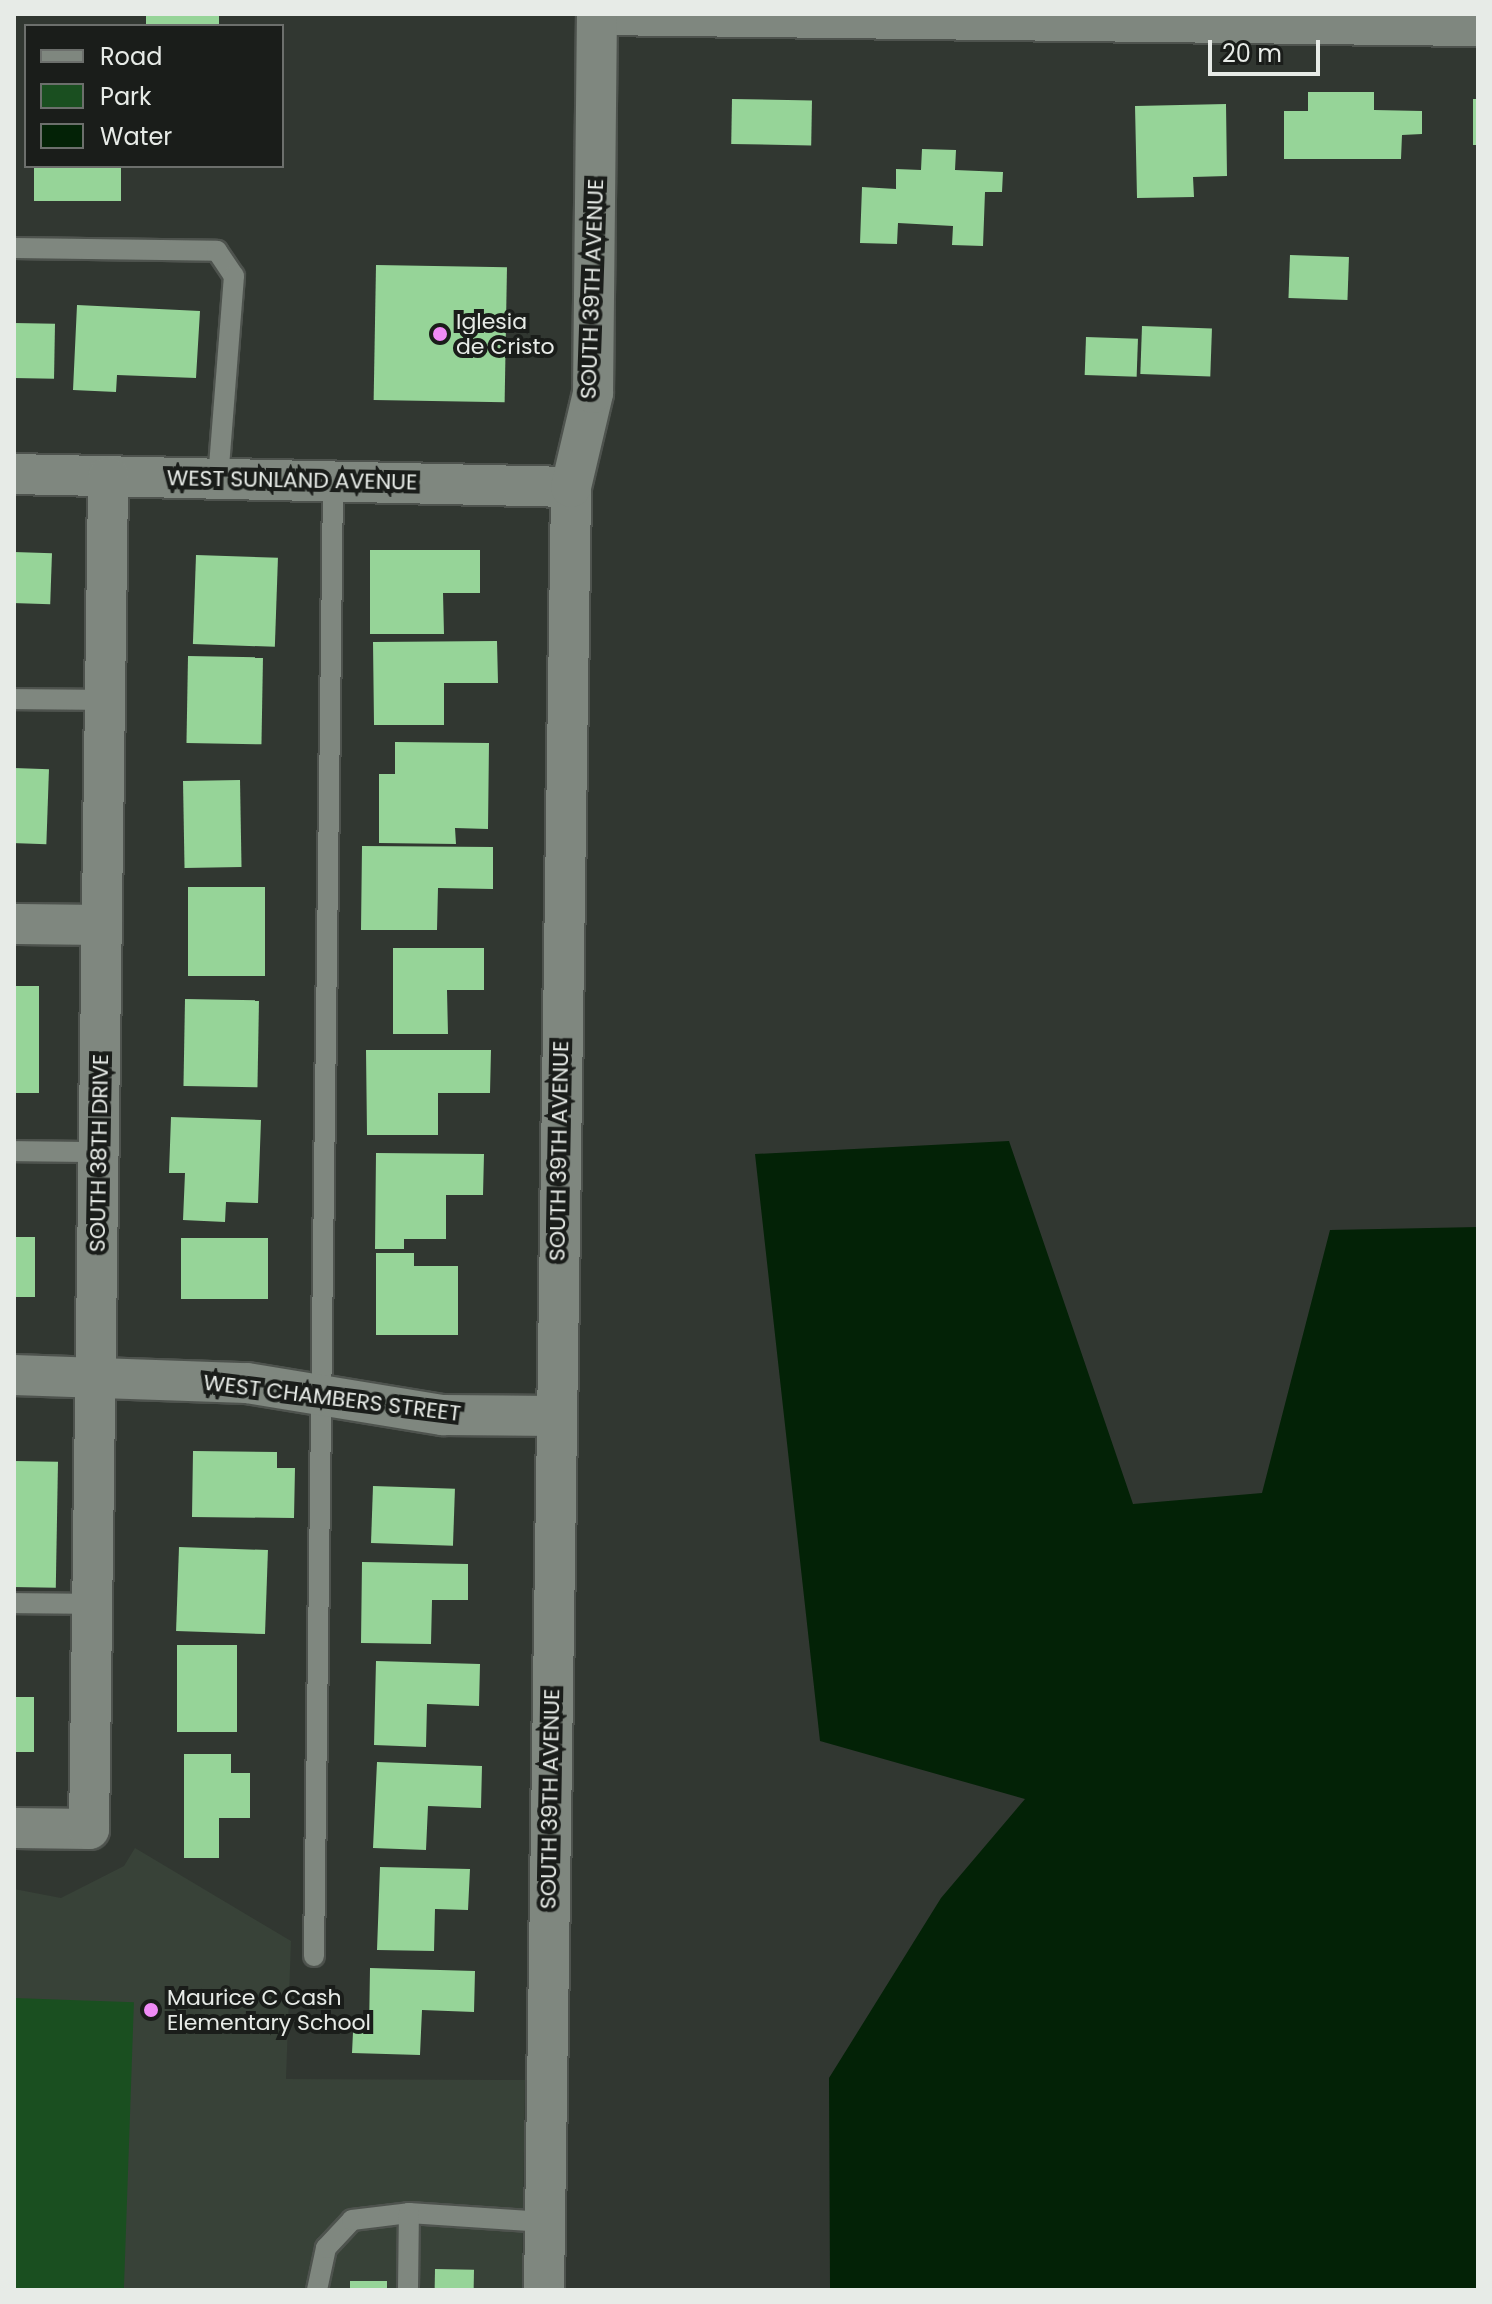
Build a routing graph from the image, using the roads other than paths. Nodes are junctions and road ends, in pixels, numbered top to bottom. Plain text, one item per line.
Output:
1 (597, 14) edge
2 (1478, 26) edge
3 (14, 248) edge
4 (14, 474) edge
5 (108, 477) junction
6 (218, 478) junction
7 (333, 479) junction
8 (571, 487) junction
9 (14, 699) edge
10 (104, 700) junction
11 (14, 924) edge
12 (102, 925) junction
13 (14, 1151) edge
14 (98, 1152) junction
15 (14, 1375) edge
16 (96, 1376) junction
17 (325, 1395) junction
18 (554, 1416) junction
19 (14, 1603) edge
20 (93, 1604) junction
21 (14, 1828) edge
22 (314, 1956) dead end
23 (409, 2213) junction
24 (545, 2222) junction
25 (317, 2290) edge
26 (408, 2290) edge
27 (544, 2290) edge

1 - 2 street
1 - 8 street, SOUTH 39TH AVENUE
3 - 6 lane
4 - 5 street, WEST SUNLAND AVENUE
5 - 6 street, WEST SUNLAND AVENUE
5 - 10 street, SOUTH 38TH DRIVE
6 - 7 street, WEST SUNLAND AVENUE
7 - 8 street, WEST SUNLAND AVENUE
7 - 17 lane
8 - 18 street, SOUTH 39TH AVENUE
9 - 10 lane
10 - 12 street, SOUTH 38TH DRIVE
11 - 12 street
12 - 14 street, SOUTH 38TH DRIVE
13 - 14 lane
14 - 16 street, SOUTH 38TH DRIVE
15 - 16 street, WEST CHAMBERS STREET
16 - 17 street, WEST CHAMBERS STREET
16 - 20 street, SOUTH 38TH DRIVE
17 - 18 street, WEST CHAMBERS STREET
17 - 22 lane
18 - 24 street, SOUTH 39TH AVENUE
19 - 20 lane
20 - 21 street, SOUTH 38TH DRIVE
23 - 24 lane
23 - 25 lane
23 - 26 lane
24 - 27 street, SOUTH 39TH AVENUE

